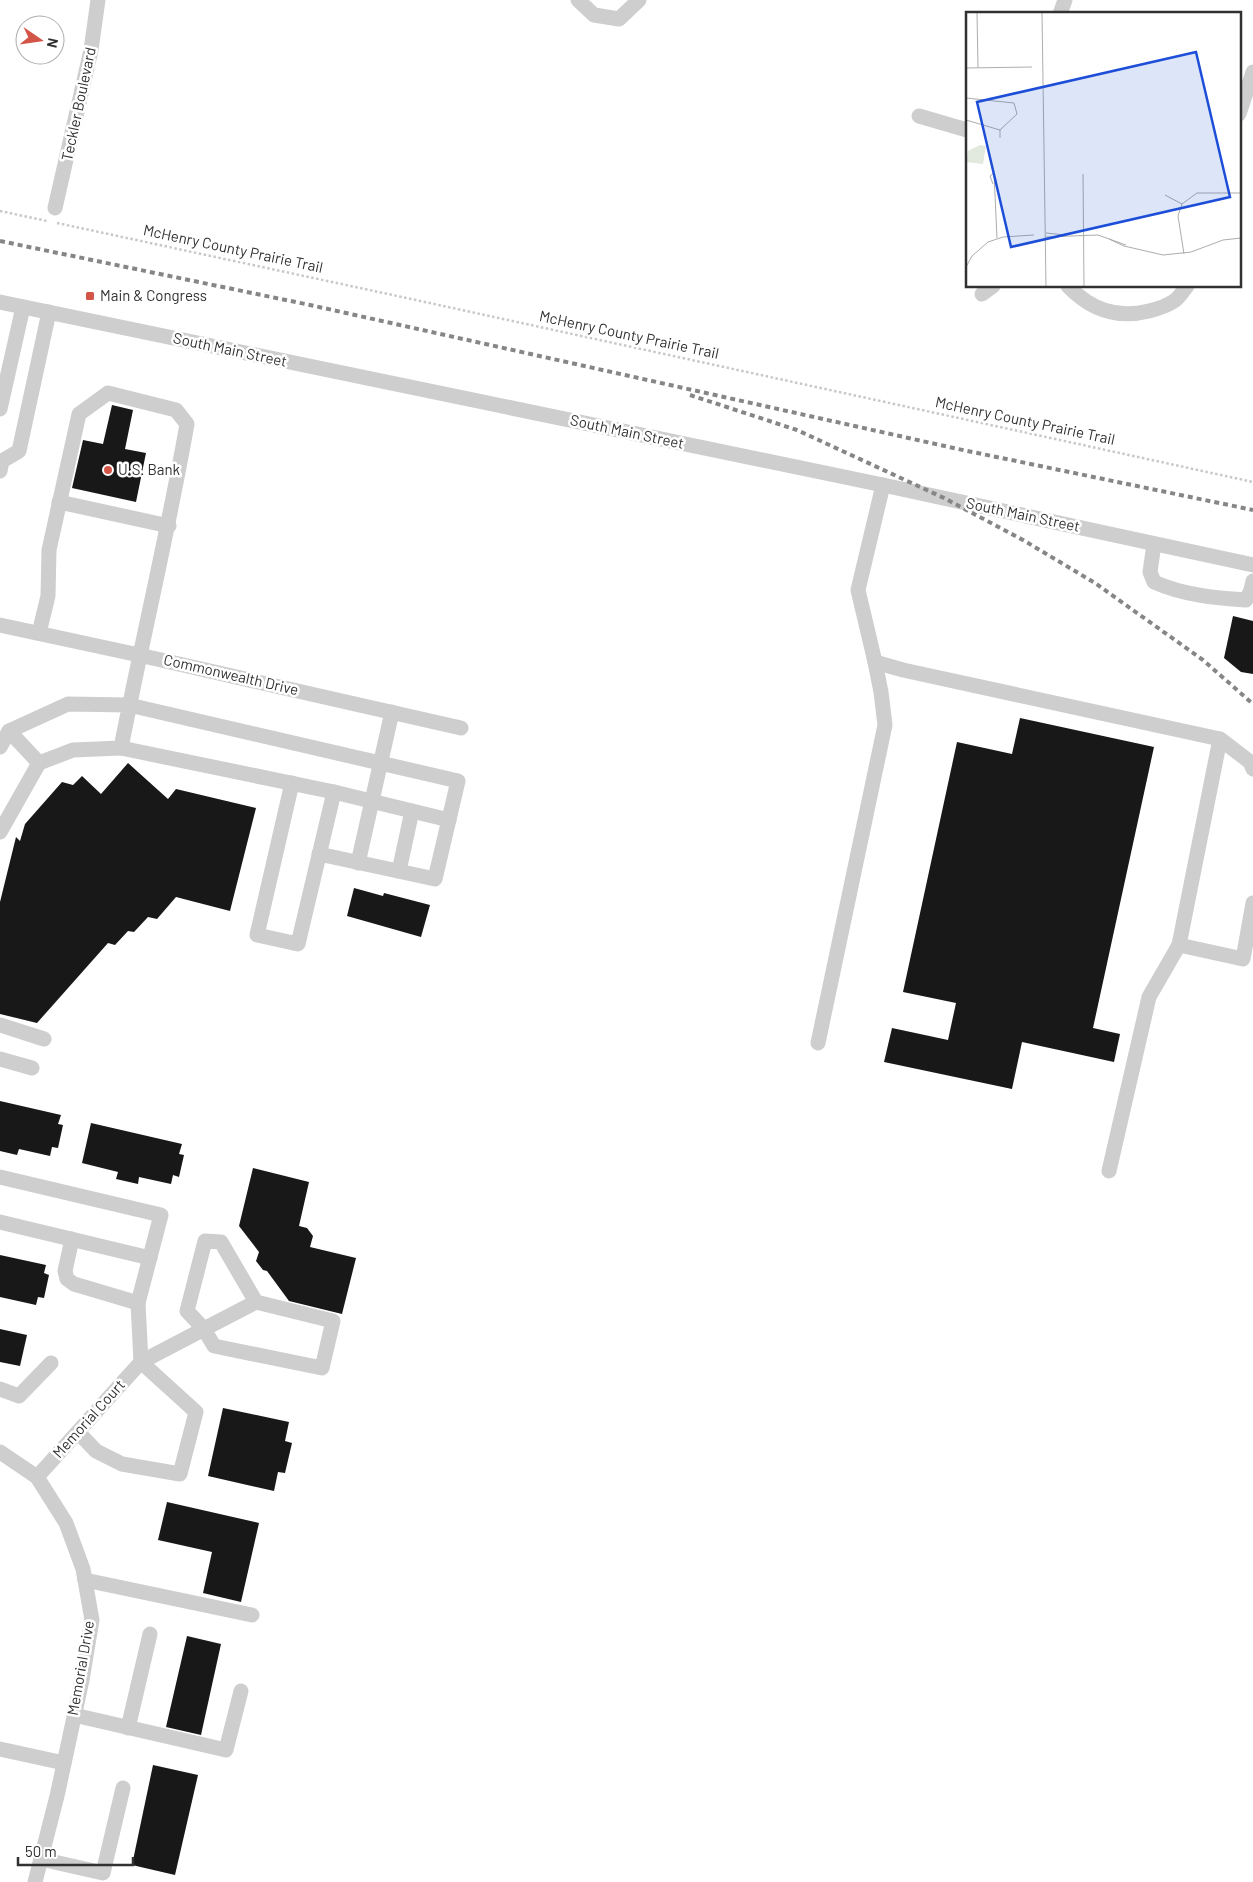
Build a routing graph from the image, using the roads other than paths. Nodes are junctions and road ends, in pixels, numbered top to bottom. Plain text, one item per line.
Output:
1 (98, 0) edge
2 (578, 0) edge
3 (639, 0) edge
4 (1065, 0) edge
5 (1061, 12) edge
6 (1253, 72) edge
7 (1240, 111) edge
8 (919, 116) dead end
9 (966, 130) edge
10 (55, 208) dead end
11 (1070, 288) edge
12 (1185, 288) edge
13 (0, 302) edge
14 (23, 307) junction
15 (49, 312) junction
16 (0, 409) edge
17 (1, 464) edge
18 (883, 485) junction
19 (58, 502) junction
20 (169, 526) junction
21 (1154, 544) junction
22 (1253, 565) edge
23 (1253, 581) edge
24 (0, 625) edge
25 (39, 633) junction
26 (139, 655) junction
27 (875, 662) junction
28 (129, 705) junction
29 (392, 712) junction
30 (461, 728) dead end
31 (9, 731) junction
32 (1220, 738) junction
33 (0, 747) edge
34 (121, 748) junction
35 (381, 763) junction
36 (40, 764) junction
37 (1253, 770) edge
38 (292, 784) junction
39 (334, 792) junction
40 (373, 801) junction
41 (412, 811) junction
42 (449, 820) junction
43 (0, 832) edge
44 (319, 854) junction
45 (358, 863) junction
46 (399, 871) junction
47 (1253, 903) edge
48 (1179, 946) junction
49 (0, 1025) edge
50 (44, 1039) dead end
51 (818, 1043) dead end
52 (0, 1059) edge
53 (32, 1068) dead end
54 (1109, 1172) dead end
55 (0, 1176) edge
56 (0, 1222) edge
57 (72, 1239) junction
58 (150, 1258) junction
59 (256, 1302) junction
60 (138, 1303) junction
61 (204, 1328) junction
62 (141, 1362) junction
63 (51, 1363) dead end
64 (0, 1389) edge
65 (78, 1432) junction
66 (0, 1452) edge
67 (37, 1477) junction
68 (85, 1580) junction
69 (252, 1615) dead end
70 (150, 1634) dead end
71 (240, 1691) dead end
72 (74, 1716) junction
73 (128, 1728) junction
74 (0, 1749) edge
75 (64, 1763) junction
76 (123, 1788) dead end
77 (41, 1859) junction
78 (35, 1882) edge

1 - 10 street, Teckler Boulevard
2 - 3 street
4 - 5 street
6 - 7 street
8 - 9 street
11 - 12 street
13 - 14 street, South Main Street
14 - 15 street, South Main Street
14 - 16 street
15 - 17 street
15 - 18 street, South Main Street
18 - 21 street, South Main Street
18 - 27 street
19 - 20 street
19 - 20 street
19 - 25 street
20 - 26 street
21 - 22 street, South Main Street
21 - 23 street
24 - 25 street, Commonwealth Drive
25 - 26 street, Commonwealth Drive
26 - 28 street
26 - 29 street, Commonwealth Drive
27 - 32 street
27 - 51 street
28 - 31 street
28 - 34 street
28 - 35 street
29 - 30 street, Commonwealth Drive
29 - 35 street
31 - 33 street
31 - 36 street
32 - 37 street
32 - 48 street
34 - 36 street
34 - 38 street
35 - 40 street
35 - 42 street
36 - 43 street
38 - 39 street
38 - 44 street
39 - 40 street
39 - 44 street
40 - 41 street
40 - 45 street
41 - 42 street
41 - 46 street
42 - 46 street
44 - 45 street
45 - 46 street
47 - 48 street
48 - 54 street
49 - 50 street
52 - 53 street
55 - 58 street
56 - 57 street
57 - 58 street
57 - 60 street
58 - 60 street
59 - 61 street, Memorial Court
59 - 61 street
59 - 61 street
60 - 62 street
61 - 62 street, Memorial Court
62 - 65 street, Memorial Court
62 - 65 street
63 - 64 street
65 - 67 street, Memorial Court
66 - 67 street, Memorial Drive
67 - 68 street, Memorial Drive
68 - 69 street
68 - 72 street, Memorial Drive
70 - 73 street
71 - 73 street
72 - 73 street
72 - 75 street, Memorial Drive
74 - 75 street
75 - 77 street, Memorial Drive
76 - 77 street
77 - 78 street, Memorial Drive

